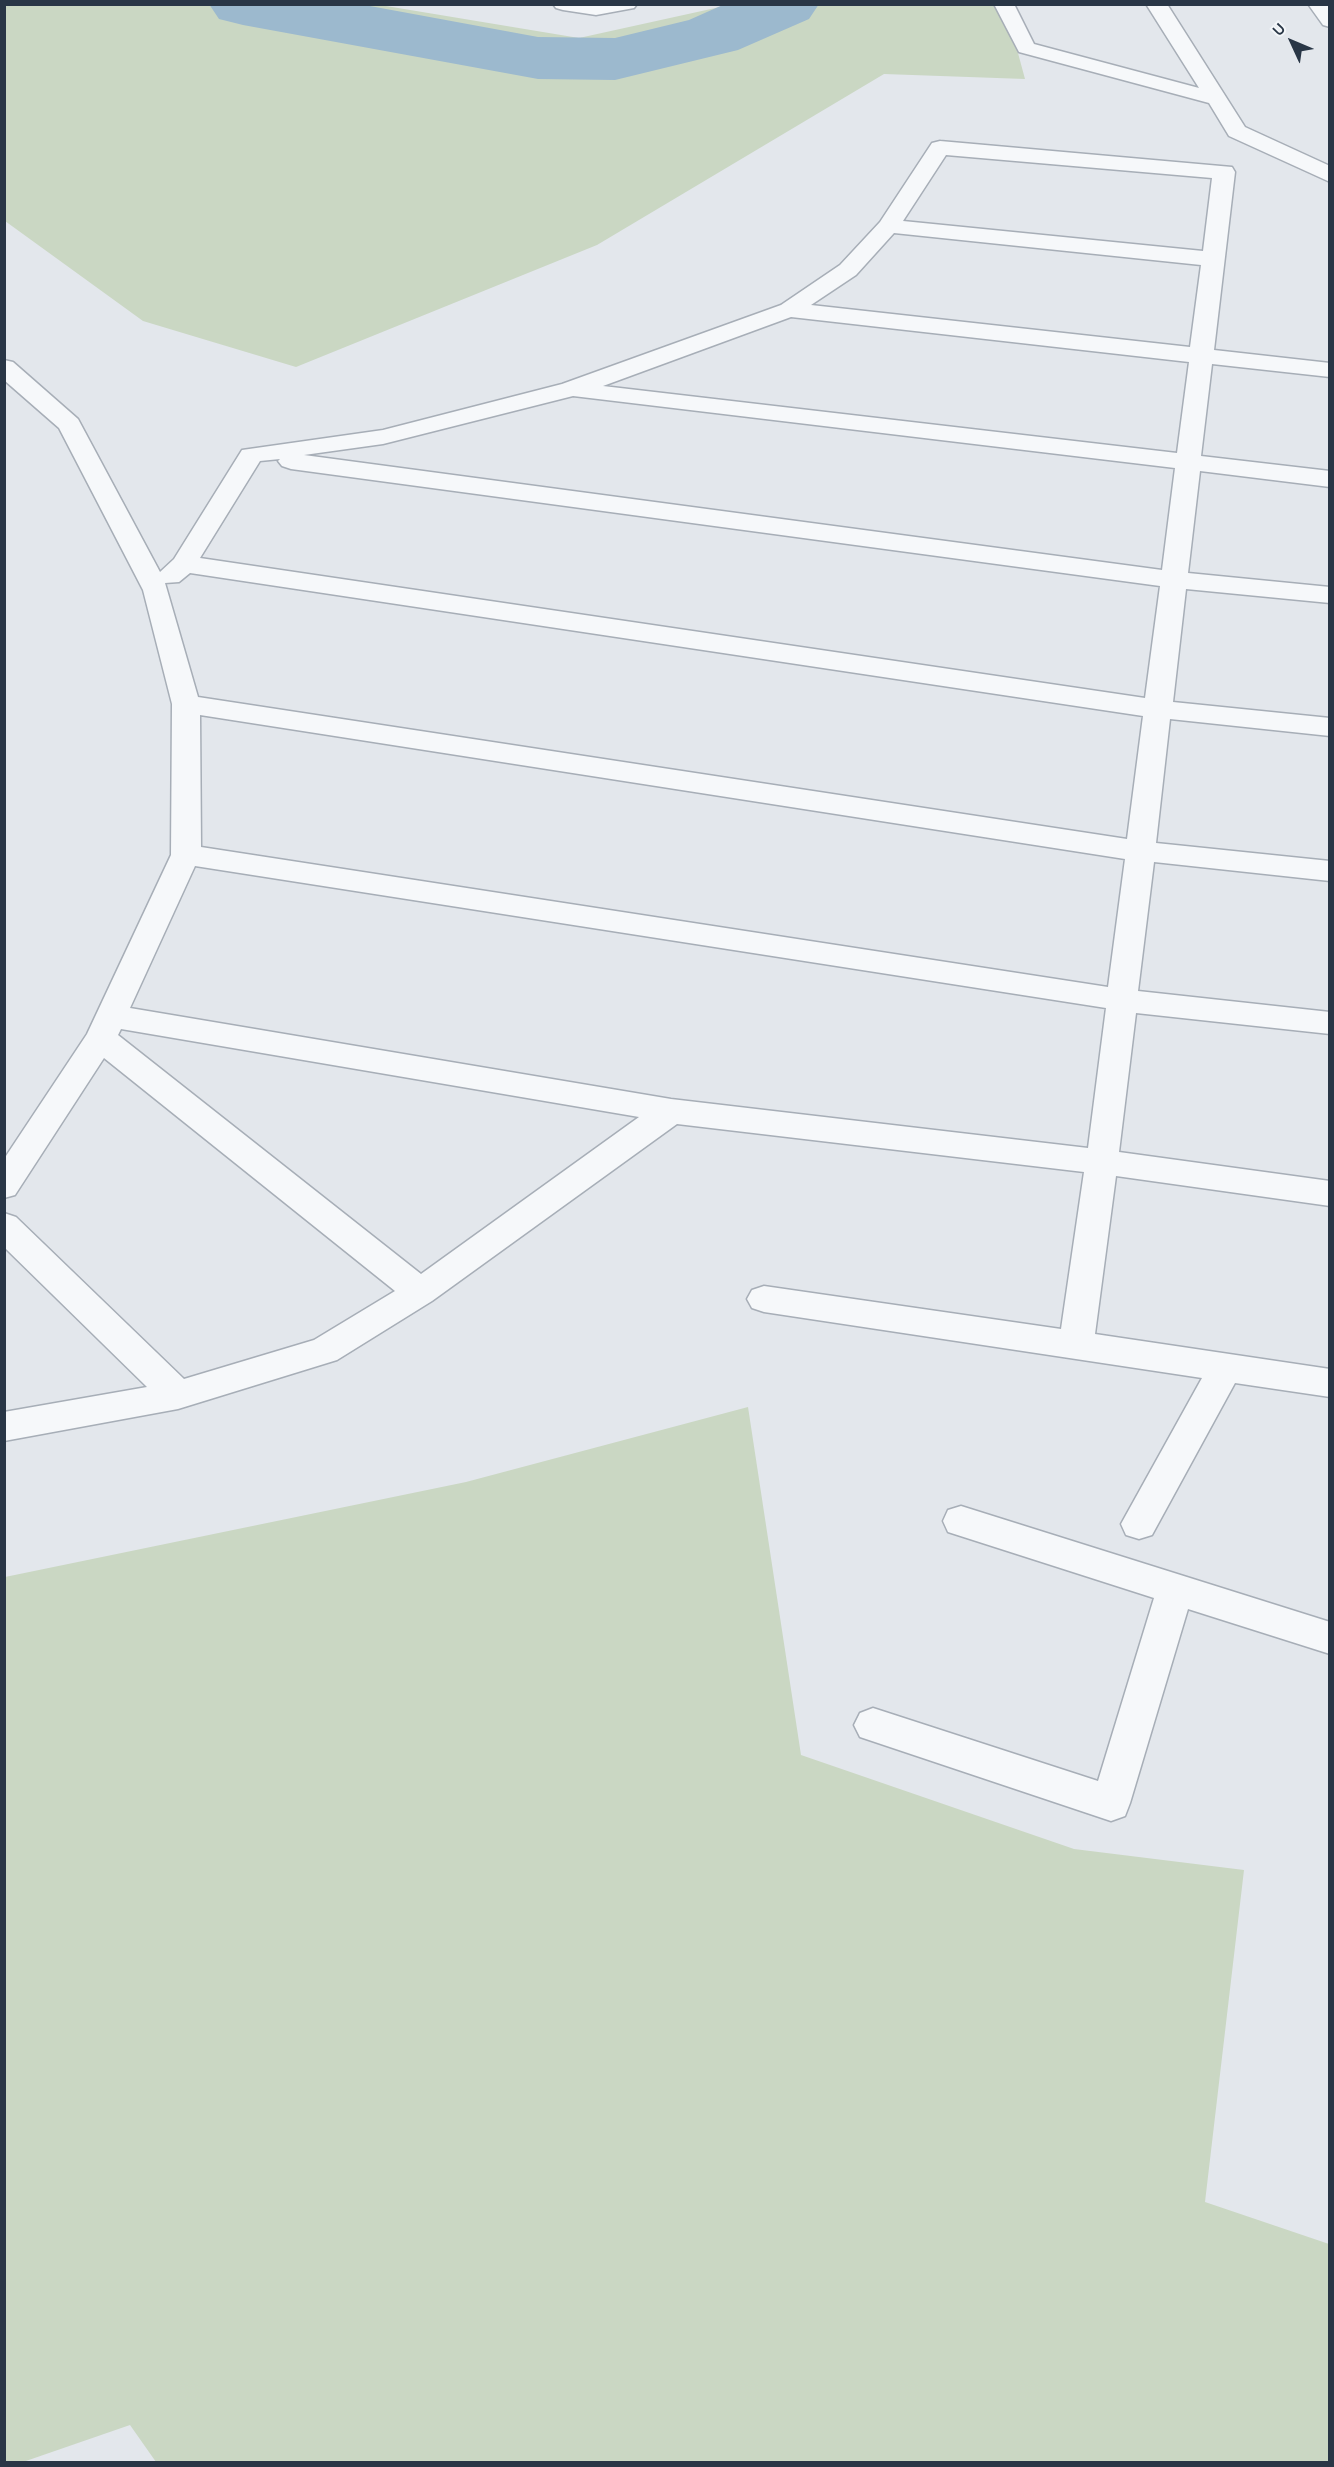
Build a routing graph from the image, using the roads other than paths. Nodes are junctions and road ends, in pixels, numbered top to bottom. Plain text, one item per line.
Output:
1 (563, 4) edge
2 (627, 4) edge
3 (1004, 4) edge
4 (1156, 4) edge
5 (1318, 4) edge
6 (595, 7) edge
7 (1329, 21) edge
8 (1217, 99) junction
9 (1329, 175) edge
10 (888, 226) junction
11 (1213, 259) junction
12 (789, 310) junction
13 (1202, 357) junction
14 (4, 367) edge
15 (1329, 370) edge
16 (571, 389) junction
17 (251, 455) junction
18 (1188, 463) junction
19 (1329, 478) edge
20 (184, 564) junction
21 (1174, 580) junction
22 (156, 590) junction
23 (1329, 595) edge
24 (186, 704) junction
25 (1158, 709) junction
26 (1329, 727) edge
27 (1140, 851) junction
28 (186, 855) junction
29 (1329, 871) edge
30 (1122, 1000) junction
31 (1329, 1023) edge
32 (106, 1027) junction
33 (671, 1111) junction
34 (1102, 1162) junction
35 (4, 1186) edge
36 (1329, 1194) edge
37 (4, 1226) edge
38 (420, 1292) junction
39 (765, 1299) dead end
40 (1076, 1345) junction
41 (1227, 1367) junction
42 (1329, 1383) edge
43 (178, 1395) junction
44 (4, 1427) edge
45 (961, 1521) dead end
46 (1139, 1524) dead end
47 (1175, 1589) junction
48 (1329, 1638) edge
49 (873, 1725) dead end

1 - 6 street
2 - 6 street
3 - 8 street
4 - 8 street
5 - 7 street
8 - 9 street
10 - 11 street
10 - 11 street
10 - 12 street
11 - 13 street
12 - 13 street
12 - 16 street
13 - 15 street
13 - 18 street
14 - 22 street
16 - 17 street
16 - 18 street
17 - 20 street
17 - 21 street
18 - 19 street
18 - 21 street
20 - 22 street
20 - 25 street
21 - 23 street
21 - 25 street
22 - 24 street
24 - 27 street
24 - 28 street
25 - 26 street
25 - 27 street
27 - 29 street
27 - 30 street
28 - 30 street
28 - 32 street
30 - 31 street
30 - 34 street
32 - 33 street
32 - 35 street
32 - 38 street
33 - 34 street
33 - 38 street
34 - 36 street
34 - 40 street
37 - 43 street
38 - 43 street
39 - 40 street
40 - 41 street
41 - 42 street
41 - 46 street
43 - 44 street
45 - 47 street
47 - 48 street
47 - 49 street

